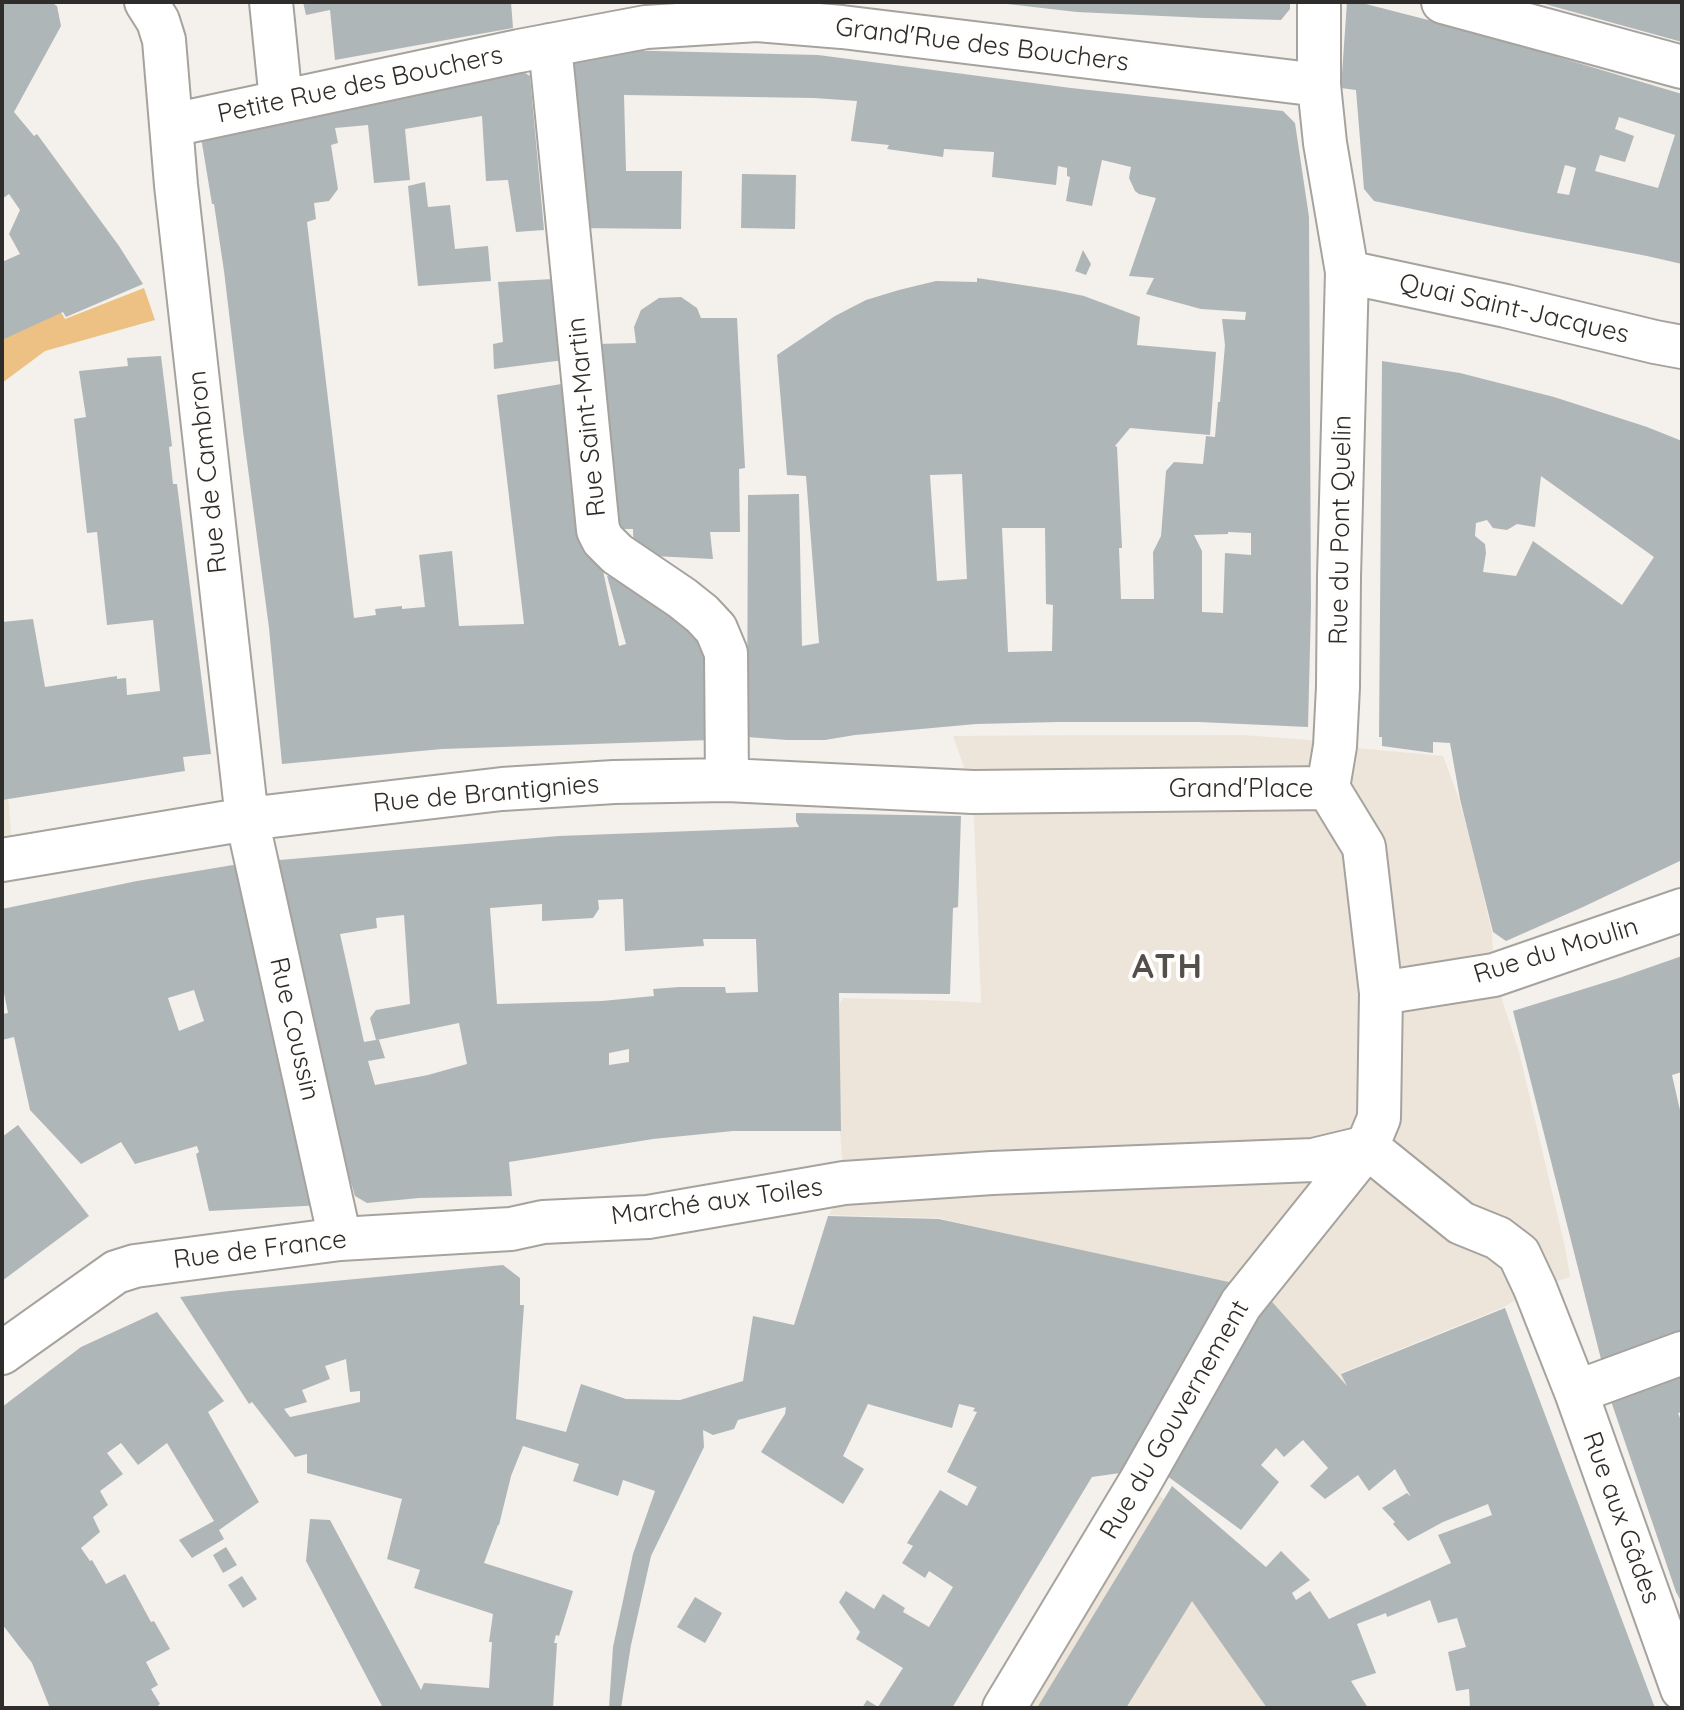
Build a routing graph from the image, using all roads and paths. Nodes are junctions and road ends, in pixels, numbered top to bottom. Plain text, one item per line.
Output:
1 (146, 2) edge
2 (271, 2) edge
3 (1319, 2) edge
4 (1443, 2) edge
5 (550, 45) junction
6 (1682, 67) edge
7 (1319, 85) junction
8 (281, 101) junction
9 (172, 125) junction
10 (1347, 272) junction
11 (1682, 347) edge
12 (727, 780) junction
13 (1328, 788) junction
14 (973, 792) joint
15 (247, 819) junction
16 (2, 860) edge
17 (1682, 910) edge
18 (1381, 993) junction
19 (1367, 1147) junction
20 (543, 1222) joint
21 (340, 1239) junction
22 (2, 1353) edge
23 (1682, 1353) edge
24 (1576, 1392) junction
25 (1682, 1689) edge
26 (1004, 1708) edge

1 - 9 street, Rue de Cambron
2 - 8 street
3 - 7 street, Rue du Pont Quelin
4 - 6 street
5 - 7 street, Grand'Rue des Bouchers
5 - 8 street, Petite Rue des Bouchers
5 - 12 street, Rue Saint-Martin
7 - 10 street, Rue du Pont Quelin
8 - 9 street, Petite Rue des Bouchers
9 - 15 street, Rue de Cambron
10 - 11 street, Quai Saint-Jacques
10 - 13 street, Rue du Pont Quelin
12 - 14 street, Rue de Brantignies
12 - 15 street, Rue de Brantignies
13 - 14 street, Grand'Place
13 - 18 street, Grand'Place
15 - 16 street, Rue de Brantignies
15 - 21 street, Rue Coussin
17 - 18 street, Rue du Moulin
18 - 19 street, Grand'Place
19 - 20 street, Marché aux Toiles
19 - 24 street
19 - 26 street, Rue du Gouvernement
20 - 21 street, Rue de France
21 - 22 street, Rue de France
23 - 24 street
24 - 25 street, Rue aux Gâdes

